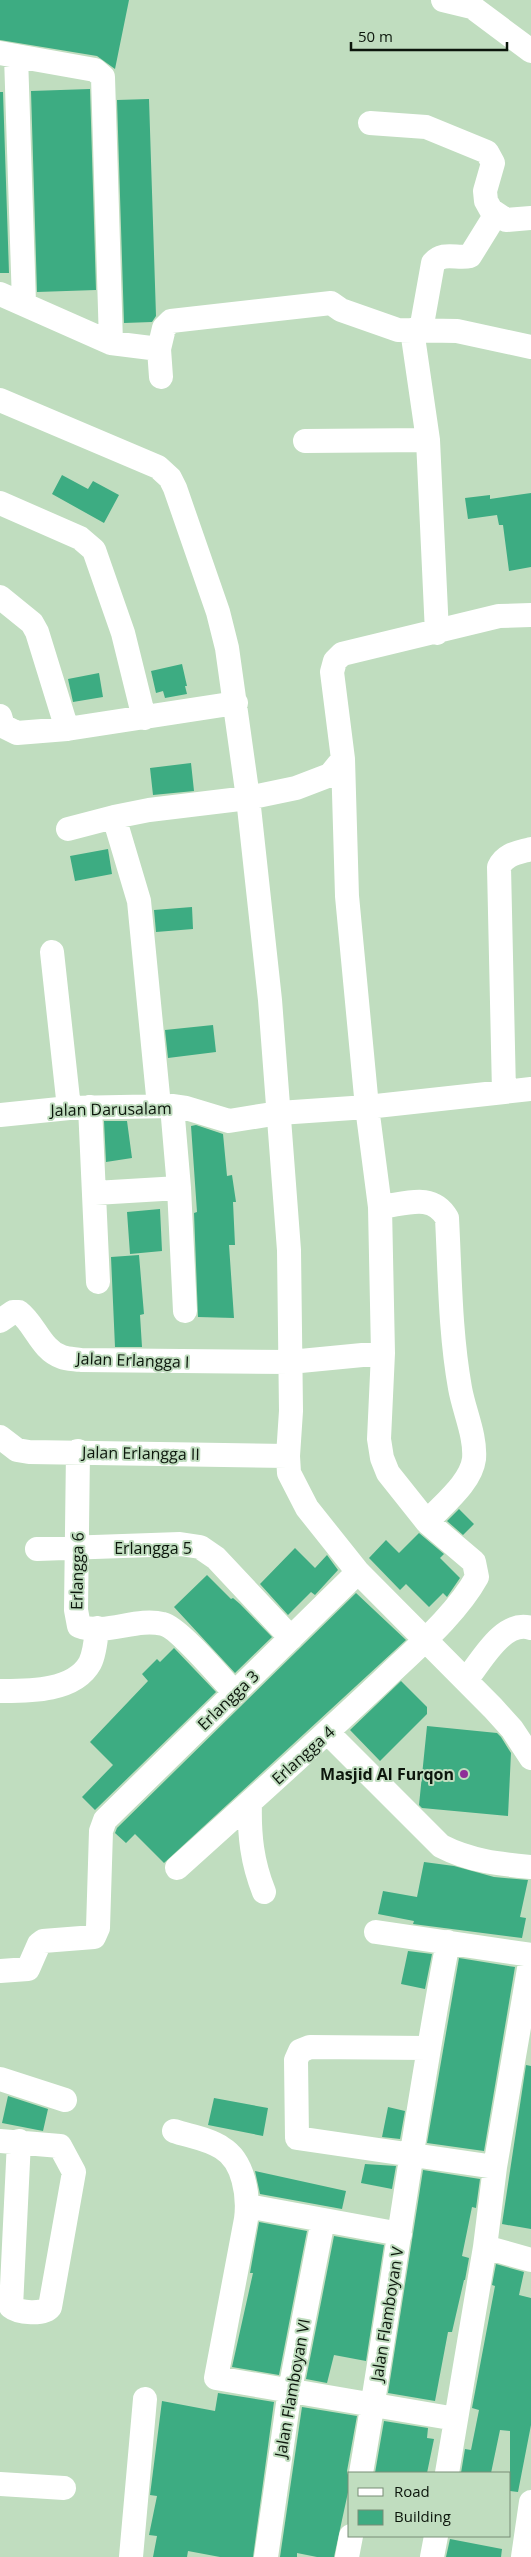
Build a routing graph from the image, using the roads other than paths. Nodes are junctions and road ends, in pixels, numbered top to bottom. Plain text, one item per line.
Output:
1 (443, 0) edge
2 (531, 51) edge
3 (8, 54) edge
4 (370, 123) dead end
5 (496, 214) junction
6 (531, 218) edge
7 (0, 294) edge
8 (24, 303) junction
9 (417, 330) junction
10 (111, 343) junction
11 (531, 347) edge
12 (159, 349) junction
13 (161, 377) dead end
14 (0, 400) edge
15 (428, 440) junction
16 (305, 441) dead end
17 (0, 503) edge
18 (0, 597) edge
19 (531, 615) edge
20 (437, 632) junction
21 (236, 704) junction
22 (0, 716) edge
23 (144, 718) junction
24 (67, 729) junction
25 (343, 759) junction
26 (248, 798) junction
27 (114, 817) junction
28 (68, 829) dead end
29 (531, 849) edge
30 (52, 952) dead end
31 (531, 1089) edge
32 (504, 1092) junction
33 (165, 1106) junction
34 (367, 1106) junction
35 (79, 1108) junction
36 (279, 1113) junction
37 (0, 1114) edge
38 (179, 1188) junction
39 (95, 1193) junction
40 (380, 1207) junction
41 (98, 1282) dead end
42 (185, 1311) dead end
43 (0, 1321) edge
44 (383, 1353) junction
45 (290, 1362) junction
46 (0, 1437) edge
47 (78, 1452) junction
48 (288, 1456) junction
49 (427, 1522) junction
50 (37, 1549) dead end
51 (78, 1549) junction
52 (358, 1572) junction
53 (97, 1628) junction
54 (531, 1628) edge
55 (291, 1638) junction
56 (426, 1640) junction
57 (466, 1680) junction
58 (0, 1691) edge
59 (235, 1693) junction
60 (328, 1733) junction
61 (531, 1758) edge
62 (250, 1802) junction
63 (531, 1867) edge
64 (177, 1868) dead end
65 (264, 1892) dead end
66 (376, 1932) dead end
67 (448, 1942) junction
68 (531, 1956) edge
69 (0, 1972) edge
70 (427, 2048) junction
71 (0, 2072) edge
72 (0, 2079) edge
73 (65, 2100) dead end
74 (174, 2131) dead end
75 (10, 2141) edge
76 (413, 2155) junction
77 (495, 2167) junction
78 (248, 2206) junction
79 (323, 2220) junction
80 (400, 2234) junction
81 (485, 2247) junction
82 (531, 2260) edge
83 (290, 2390) junction
84 (145, 2399) dead end
85 (373, 2404) junction
86 (456, 2419) junction
87 (361, 2472) edge
88 (447, 2472) edge
89 (0, 2484) edge
90 (64, 2488) dead end
91 (531, 2506) edge
92 (350, 2537) edge
93 (436, 2537) edge
94 (131, 2557) edge
95 (266, 2557) edge
96 (347, 2557) edge
97 (432, 2557) edge
98 (523, 2557) edge

1 - 2 street
3 - 8 street
3 - 10 street
4 - 5 street
5 - 6 street
5 - 9 street
7 - 8 street
8 - 10 street
9 - 11 street
9 - 12 street
9 - 15 street
10 - 12 street
12 - 13 street
14 - 21 street
15 - 16 street
15 - 20 street
17 - 23 street
18 - 24 street
19 - 20 street
20 - 25 street
21 - 23 street
21 - 26 street
22 - 24 street
23 - 24 street
25 - 26 street
25 - 34 street
26 - 27 street
26 - 36 street
27 - 28 street
27 - 33 street
29 - 32 street
30 - 35 street
31 - 32 street, Jalan Darusalam
32 - 34 street, Jalan Darusalam
33 - 35 street, Jalan Darusalam
33 - 36 street, Jalan Darusalam
33 - 38 street
34 - 36 street, Jalan Darusalam
34 - 40 street
35 - 37 street, Jalan Darusalam
35 - 39 street
36 - 45 street
38 - 39 street
38 - 42 street
39 - 41 street
40 - 44 street
40 - 49 street
43 - 45 street, Jalan Erlangga I
44 - 45 street
44 - 49 street
45 - 48 street
46 - 47 street, Jalan Erlangga II
47 - 48 street, Jalan Erlangga II
47 - 51 street, Erlangga 6
48 - 52 street
49 - 56 street, Erlangga 4
50 - 51 street, Erlangga 5
51 - 53 street, Erlangga 6
51 - 55 street, Erlangga 5
52 - 55 street, Erlangga 3
52 - 56 street
53 - 58 street
53 - 59 street, Erlangga 6
54 - 57 street
55 - 59 street, Erlangga 3
56 - 57 street
56 - 60 street, Erlangga 4
57 - 61 street
59 - 69 street, Erlangga 3
60 - 62 street, Erlangga 4
60 - 63 street
62 - 64 street, Erlangga 4
62 - 65 street
66 - 67 street
67 - 68 street
67 - 70 street, Jalan Flamboyan V
68 - 77 street
70 - 76 street, Jalan Flamboyan V
70 - 76 street
71 - 72 street
72 - 73 street
74 - 78 street
75 - 75 street
76 - 77 street
76 - 80 street, Jalan Flamboyan V
77 - 81 street
78 - 79 street
78 - 83 street
79 - 80 street
79 - 83 street, Jalan Flamboyan VI
80 - 85 street, Jalan Flamboyan V
81 - 82 street
81 - 86 street
83 - 85 street
83 - 95 street, Jalan Flamboyan VI
84 - 94 street
85 - 86 street
85 - 87 street, Jalan Flamboyan V
86 - 88 street
89 - 90 street
91 - 98 street
92 - 96 street
93 - 97 street

